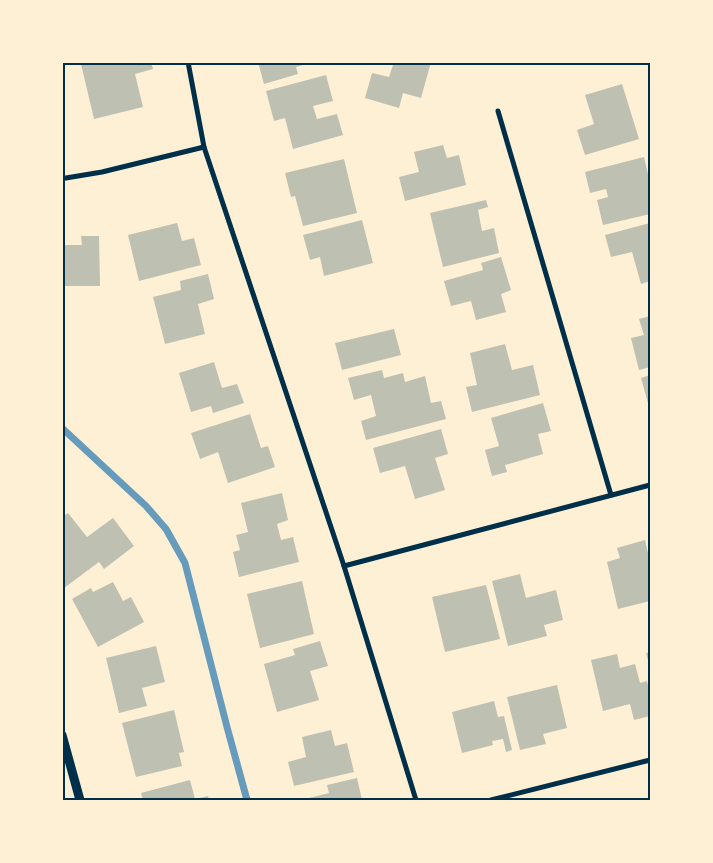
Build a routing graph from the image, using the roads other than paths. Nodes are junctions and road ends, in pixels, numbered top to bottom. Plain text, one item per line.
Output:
1 (188, 62) edge
2 (498, 111) dead end
3 (204, 147) junction
4 (62, 178) edge
5 (650, 485) edge
6 (611, 495) junction
7 (344, 566) junction
8 (62, 735) edge
9 (650, 760) edge
10 (80, 800) edge
11 (416, 800) edge
12 (491, 800) edge

1 - 3 street
2 - 6 street
3 - 4 street
3 - 7 street
5 - 6 street
6 - 7 street
7 - 11 street
8 - 10 street
9 - 12 street

